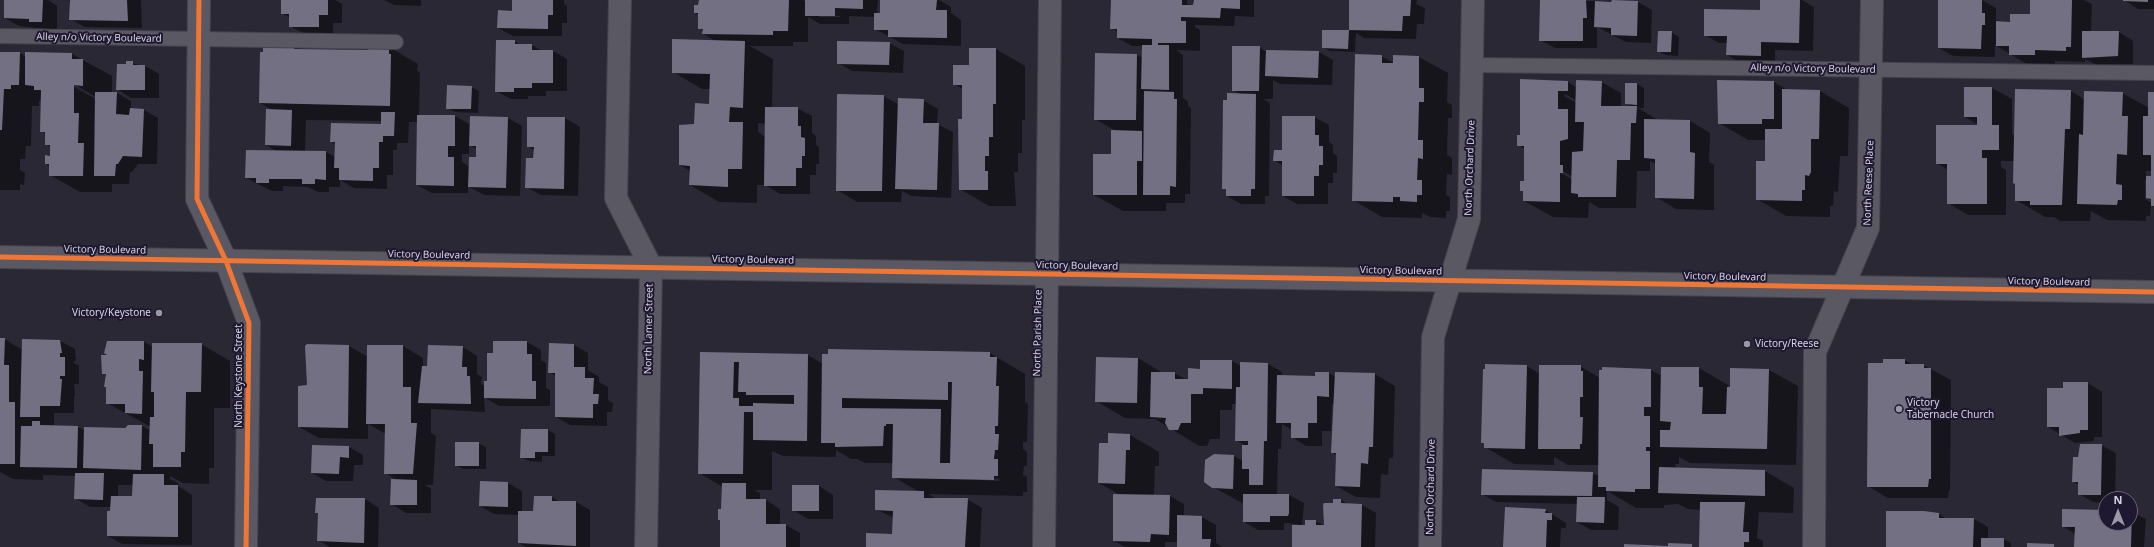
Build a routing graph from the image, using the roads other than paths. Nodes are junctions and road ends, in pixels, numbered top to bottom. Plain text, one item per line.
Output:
1 (199, 0) edge
2 (620, 0) edge
3 (1050, 0) edge
4 (1473, 0) edge
5 (1872, 0) edge
6 (0, 36) edge
7 (198, 40) junction
8 (396, 42) dead end
9 (1473, 65) junction
10 (1871, 70) junction
11 (2154, 73) edge
12 (0, 257) edge
13 (226, 261) junction
14 (651, 267) junction
15 (1048, 274) junction
16 (1450, 281) junction
17 (1843, 287) junction
18 (2154, 292) edge
19 (246, 547) edge
20 (646, 547) edge
21 (1044, 547) edge
22 (1430, 547) edge
23 (1814, 547) edge

1 - 7 street, North Keystone Street
2 - 14 street, North Lamer Street
3 - 15 street, North Parish Place
4 - 9 street, North Orchard Drive
5 - 10 street, North Reese Place
6 - 7 lane, Alley n/o Victory Boulevard
7 - 8 lane, Alley n/o Victory Boulevard
7 - 13 street, North Keystone Street
9 - 10 lane, Alley n/o Victory Boulevard
9 - 16 street, North Orchard Drive
10 - 11 lane, Alley n/o Victory Boulevard
10 - 17 street, North Reese Place
12 - 13 street, Victory Boulevard
13 - 14 street, Victory Boulevard
13 - 19 street, North Keystone Street
14 - 15 street, Victory Boulevard
14 - 20 street, North Lamer Street
15 - 16 street, Victory Boulevard
15 - 21 street, North Parish Place
16 - 17 street, Victory Boulevard
16 - 22 street, North Orchard Drive
17 - 18 street, Victory Boulevard
17 - 23 street, North Reese Place

